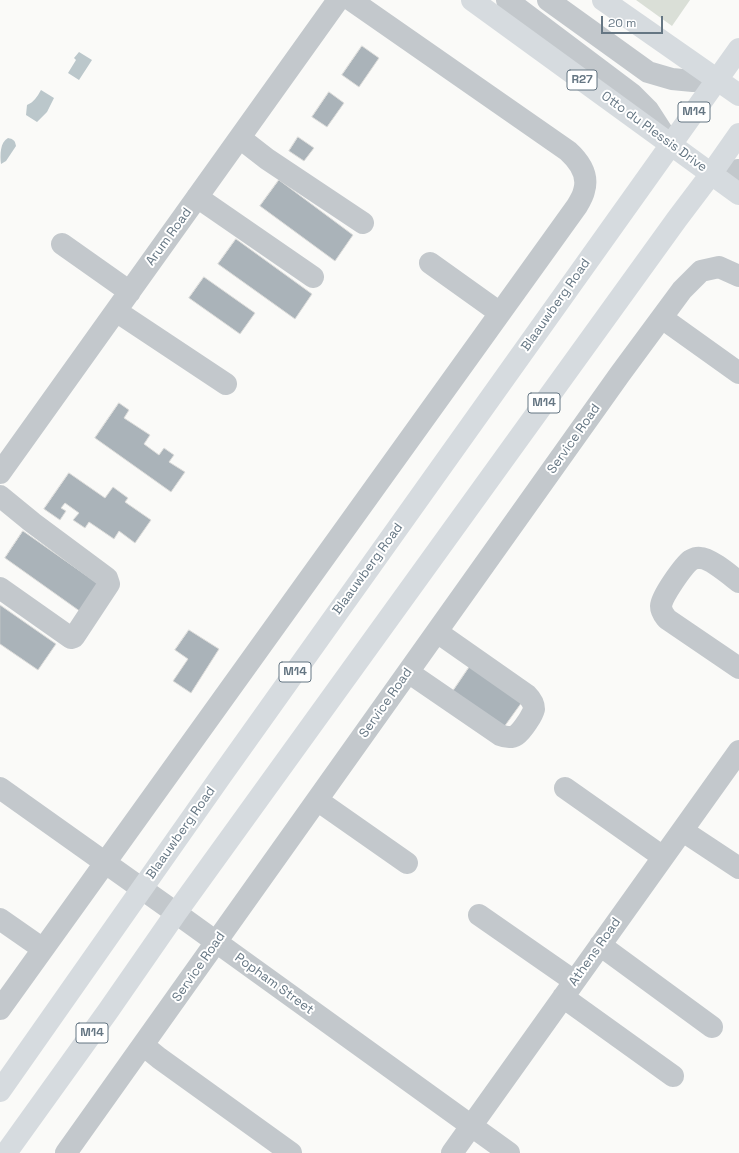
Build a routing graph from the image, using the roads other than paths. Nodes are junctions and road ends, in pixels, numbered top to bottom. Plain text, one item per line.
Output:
1 (338, 0) edge
2 (351, 0) edge
3 (472, 0) edge
4 (507, 0) edge
5 (548, 0) edge
6 (603, 0) edge
7 (739, 49) edge
8 (717, 80) junction
9 (739, 95) edge
10 (739, 134) edge
11 (240, 138) junction
12 (671, 145) junction
13 (739, 170) edge
14 (711, 174) junction
15 (739, 194) edge
16 (197, 197) junction
17 (363, 223) dead end
18 (62, 244) dead end
19 (430, 263) dead end
20 (739, 276) edge
21 (313, 277) dead end
22 (130, 292) junction
23 (116, 311) junction
24 (500, 313) junction
25 (662, 318) junction
26 (739, 373) edge
27 (226, 384) dead end
28 (0, 473) edge
29 (0, 496) edge
30 (739, 582) edge
31 (0, 588) edge
32 (437, 632) junction
33 (739, 668) edge
34 (408, 672) junction
35 (739, 751) edge
36 (0, 788) edge
37 (565, 788) dead end
38 (317, 800) junction
39 (683, 831) junction
40 (663, 857) junction
41 (105, 863) junction
42 (407, 863) dead end
43 (739, 868) edge
44 (141, 889) junction
45 (176, 912) junction
46 (479, 915) dead end
47 (0, 919) edge
48 (216, 942) junction
49 (600, 945) junction
50 (43, 949) junction
51 (569, 989) junction
52 (2, 1002) edge
53 (712, 1027) dead end
54 (143, 1045) junction
55 (673, 1076) dead end
56 (0, 1090) edge
57 (471, 1126) junction
58 (6, 1153) edge
59 (66, 1153) edge
60 (291, 1153) edge
61 (452, 1153) edge
62 (509, 1153) edge

1 - 11 street, Arum Road
2 - 24 street
3 - 12 main road, Otto du Plessis Drive / R27
4 - 12 street
5 - 8 street
6 - 8 main road
7 - 8 main road, Blaauwberg Road / M14
8 - 9 main road
8 - 12 main road, Blaauwberg Road / M14
10 - 14 main road, M14
11 - 16 street, Arum Road
11 - 17 street
12 - 14 main road, Otto du Plessis Drive / R27
12 - 44 main road, Blaauwberg Road / M14
13 - 14 street
14 - 15 main road, Otto du Plessis Drive / R27
14 - 45 main road, M14
16 - 21 street
16 - 22 street, Arum Road
18 - 22 street
19 - 24 street
20 - 25 street, Service Road
22 - 23 street, Arum Road
23 - 27 street
23 - 28 street, Arum Road
24 - 41 street
25 - 26 street
25 - 32 street, Service Road
29 - 31 street
30 - 33 street
32 - 34 street, Service Road
32 - 34 street
34 - 38 street, Service Road
35 - 39 street, Athens Road
36 - 41 street, Popham Street
37 - 40 street
38 - 42 street
38 - 48 street, Service Road
39 - 40 street, Athens Road
39 - 43 street
40 - 49 street, Athens Road
41 - 44 street, Popham Street
41 - 50 street
44 - 45 street, Popham Street
44 - 56 main road, Blaauwberg Road / M14
45 - 48 street, Popham Street
45 - 58 main road, M14
46 - 51 street
47 - 50 street
48 - 54 street, Service Road
48 - 57 street, Popham Street
49 - 51 street, Athens Road
49 - 53 street
50 - 52 street
51 - 55 street
51 - 57 street, Athens Road
54 - 59 street, Service Road
54 - 60 street
57 - 61 street, Athens Road
57 - 62 street, Popham Street

